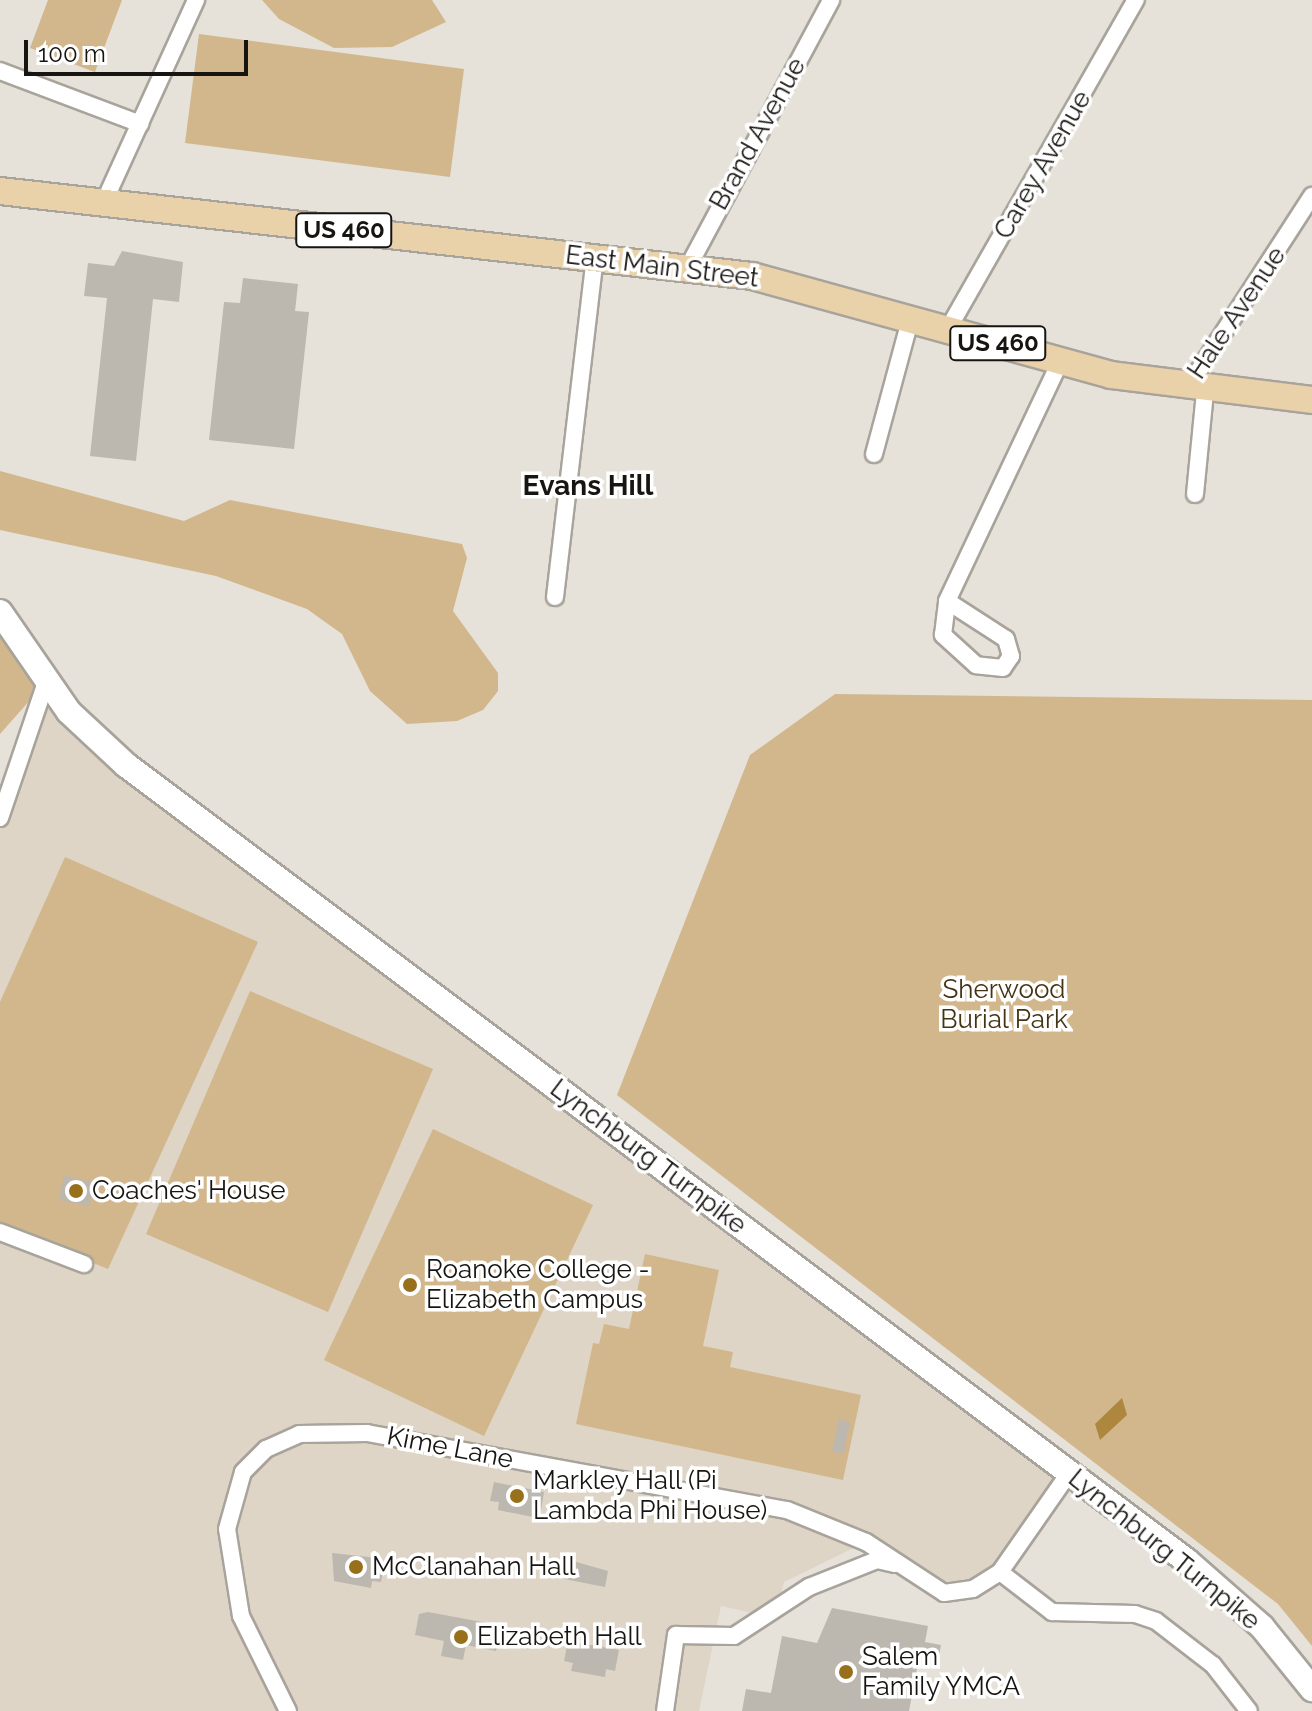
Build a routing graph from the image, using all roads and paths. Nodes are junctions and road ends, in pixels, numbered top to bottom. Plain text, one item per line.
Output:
1 (196, 0) edge
2 (831, 0) edge
3 (1136, 0) edge
4 (0, 71) edge
5 (140, 124) junction
6 (0, 191) edge
7 (1312, 196) edge
8 (104, 202) junction
9 (595, 258) junction
10 (687, 269) junction
11 (911, 317) junction
12 (948, 329) junction
13 (1060, 362) junction
14 (1196, 390) junction
15 (1312, 400) edge
16 (874, 454) dead end
17 (1195, 494) dead end
18 (555, 597) dead end
19 (947, 601) junction
20 (0, 612) edge
21 (46, 682) junction
22 (3, 800) edge
23 (0, 818) edge
24 (0, 1232) edge
25 (84, 1264) dead end
26 (1069, 1473) junction
27 (908, 1567) junction
28 (1000, 1572) junction
29 (1312, 1689) edge
30 (288, 1711) edge
31 (665, 1711) edge
32 (1249, 1711) edge

1 - 5 street
2 - 10 street, Brand Avenue
3 - 12 street, Carey Avenue
4 - 5 street
5 - 8 street
6 - 8 main road, East Main Street / US 460
7 - 14 street, Hale Avenue
8 - 9 main road, East Main Street / US 460
9 - 10 main road, East Main Street / US 460
9 - 18 street
10 - 11 main road, East Main Street / US 460
11 - 12 main road, East Main Street / US 460
11 - 16 street
12 - 13 main road, East Main Street / US 460
13 - 14 main road, East Main Street / US 460
13 - 19 street
14 - 15 main road, East Main Street / US 460
14 - 17 street
19 - 19 street
20 - 21 street, Lynchburg Turnpike
21 - 22 street
21 - 26 street, Lynchburg Turnpike
22 - 23 street
24 - 25 street
26 - 28 street, Kime Lane
26 - 29 street, Lynchburg Turnpike
27 - 28 street, Kime Lane
27 - 30 street, Kime Lane
27 - 31 street, Kime Lane
28 - 32 street

